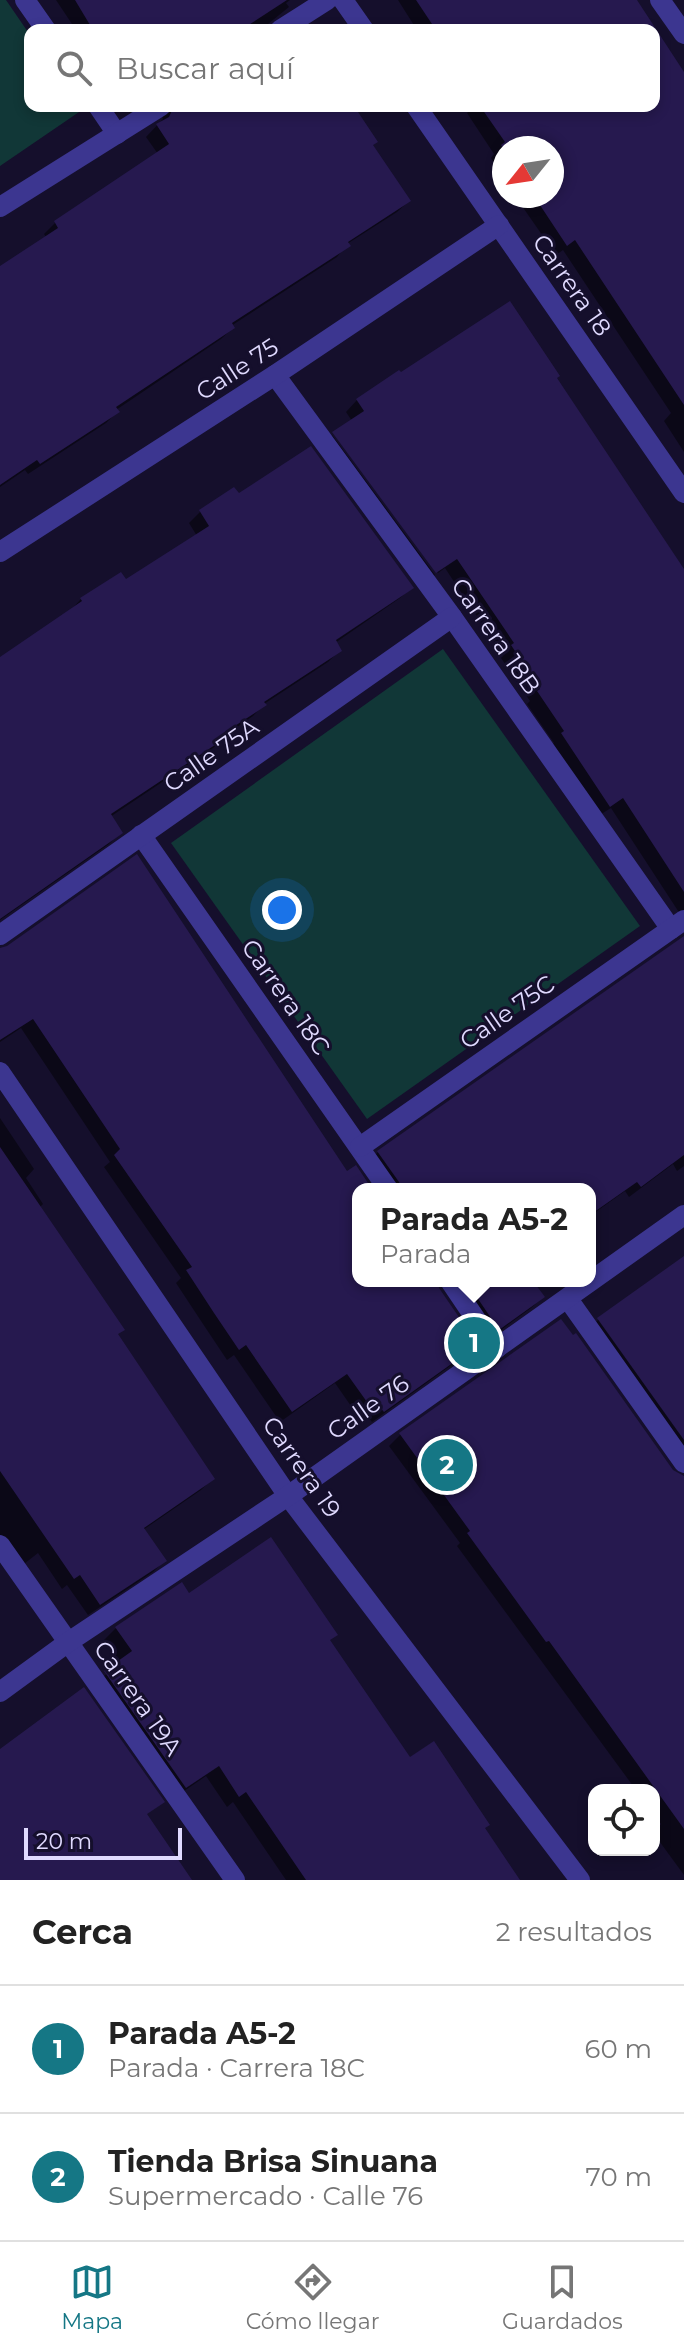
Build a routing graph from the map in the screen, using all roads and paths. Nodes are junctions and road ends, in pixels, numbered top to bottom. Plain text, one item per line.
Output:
1 (25, 0) edge
2 (327, 0) edge
3 (343, 0) edge
4 (660, 0) edge
5 (42, 24) edge
6 (289, 24) edge
7 (360, 24) edge
8 (684, 34) edge
9 (102, 112) edge
10 (152, 112) edge
11 (420, 112) edge
12 (117, 134) junction
13 (0, 207) edge
14 (499, 225) junction
15 (275, 375) junction
16 (684, 493) edge
17 (0, 552) edge
18 (452, 617) junction
19 (141, 835) junction
20 (678, 925) edge
21 (0, 935) edge
22 (0, 1072) edge
23 (360, 1147) junction
24 (384, 1183) edge
25 (684, 1215) edge
26 (596, 1279) edge
27 (454, 1287) edge
28 (585, 1287) edge
29 (568, 1299) junction
30 (496, 1349) junction
31 (684, 1463) edge
32 (288, 1496) junction
33 (0, 1545) edge
34 (67, 1643) junction
35 (0, 1692) edge
36 (235, 1880) edge
37 (580, 1880) edge

1 - 5 street
2 - 6 street
3 - 7 street
4 - 8 street
9 - 12 street
10 - 12 street
11 - 14 street, Carrera 18
12 - 13 street
14 - 15 street, Calle 75
14 - 16 street, Carrera 18
15 - 17 street, Calle 75
15 - 18 street, Carrera 18B
18 - 19 street, Calle 75A
18 - 20 street, Carrera 18B
19 - 21 street, Calle 75A
19 - 23 street, Carrera 18C
20 - 23 street, Calle 75C
22 - 32 street, Carrera 19
23 - 24 street, Carrera 18C
25 - 26 street, Calle 76
27 - 30 street
28 - 29 street, Calle 76
29 - 30 street, Calle 76
29 - 31 street
30 - 32 street, Calle 76
32 - 34 street, Calle 76
32 - 37 street, Carrera 19
33 - 34 street, Carrera 19A
34 - 35 street, Calle 76
34 - 36 street, Carrera 19A

